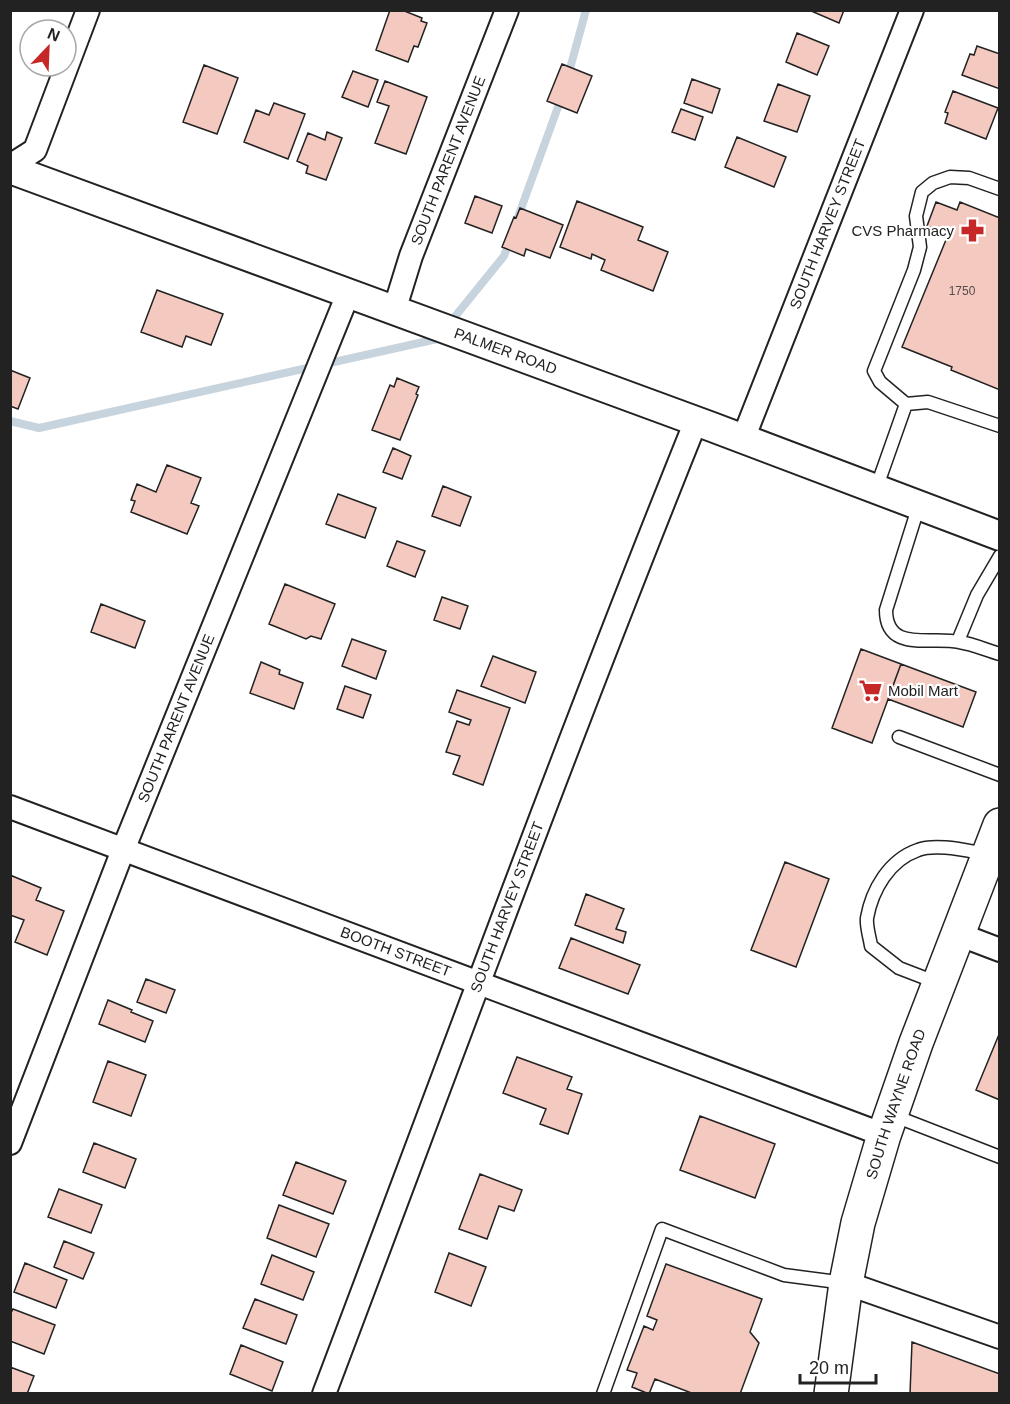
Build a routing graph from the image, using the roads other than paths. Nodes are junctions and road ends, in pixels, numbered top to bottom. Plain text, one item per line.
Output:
1 (88, 10) edge
2 (507, 10) edge
3 (912, 10) edge
4 (10, 167) edge
5 (999, 189) edge
6 (348, 294) junction
7 (394, 311) junction
8 (906, 404) junction
9 (696, 421) junction
10 (999, 426) edge
11 (743, 439) junction
12 (876, 489) junction
13 (919, 505) junction
14 (999, 536) edge
15 (999, 556) edge
16 (958, 641) junction
17 (999, 654) edge
18 (899, 737) dead end
19 (999, 775) edge
20 (10, 807) edge
21 (994, 840) edge
22 (123, 850) junction
23 (958, 934) junction
24 (999, 950) edge
25 (480, 982) junction
26 (939, 984) junction
27 (887, 1125) junction
28 (10, 1143) edge
29 (999, 1157) edge
30 (846, 1283) junction
31 (999, 1337) edge
32 (324, 1394) edge
33 (603, 1394) edge
34 (831, 1394) edge

1 - 4 street
2 - 7 street, SOUTH PARENT AVENUE
3 - 11 street, SOUTH HARVEY STREET
4 - 6 street, PALMER ROAD
5 - 8 lane
6 - 7 street, PALMER ROAD
6 - 22 street, SOUTH PARENT AVENUE
7 - 9 street, PALMER ROAD
8 - 10 lane
8 - 12 lane
9 - 11 street, PALMER ROAD
9 - 25 street, SOUTH HARVEY STREET
11 - 12 street, PALMER ROAD
12 - 13 street, PALMER ROAD
13 - 14 street, PALMER ROAD
13 - 16 lane
15 - 16 lane
16 - 17 lane
18 - 19 lane
20 - 22 street, BOOTH STREET
21 - 23 main road, SOUTH WAYNE ROAD
21 - 26 lane
22 - 25 street, BOOTH STREET
22 - 28 street, SOUTH PARENT AVENUE
23 - 24 street
23 - 26 main road, SOUTH WAYNE ROAD
25 - 27 street, BOOTH STREET
25 - 32 street, SOUTH HARVEY STREET
26 - 27 main road, SOUTH WAYNE ROAD
27 - 29 lane
27 - 30 main road, SOUTH WAYNE ROAD
30 - 31 street
30 - 33 lane
30 - 34 main road, SOUTH WAYNE ROAD

